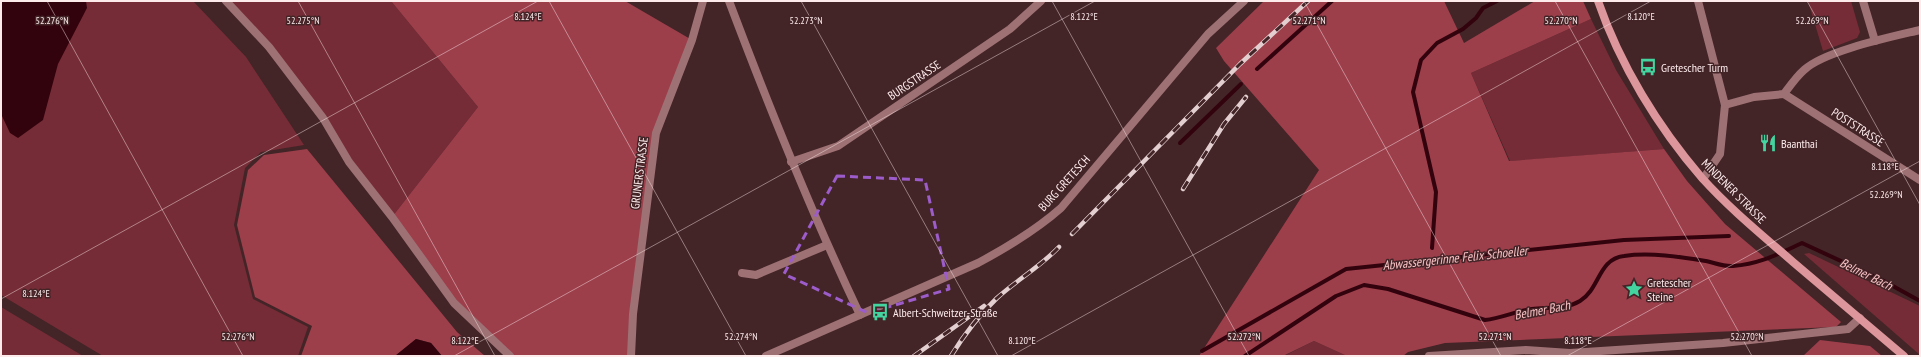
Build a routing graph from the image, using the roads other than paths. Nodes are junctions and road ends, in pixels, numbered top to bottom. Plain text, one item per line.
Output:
1 (226, 1) edge
2 (703, 1) edge
3 (728, 1) edge
4 (1041, 1) edge
5 (1244, 1) edge
6 (1598, 1) edge
7 (1698, 1) edge
8 (1863, 1) edge
9 (1920, 30) edge
10 (1875, 41) junction
11 (1784, 94) junction
12 (1725, 105) junction
13 (791, 162) junction
14 (1703, 179) junction
15 (1920, 180) edge
16 (827, 245) junction
17 (742, 273) dead end
18 (860, 315) junction
19 (1860, 318) junction
20 (510, 356) edge
21 (631, 356) edge
22 (766, 356) edge
23 (1429, 356) edge
24 (1904, 356) edge

1 - 20 street
2 - 21 street, GRUNERSTRASSE
3 - 13 street
4 - 13 street, BURGSTRASSE
5 - 18 street, BURG GRETESCH
6 - 14 main road, MINDENER STRASSE
7 - 12 street
8 - 10 street
9 - 10 street
10 - 11 street
11 - 12 street
11 - 15 street, POSTSTRASSE
12 - 14 street
13 - 16 street
14 - 19 main road, MINDENER STRASSE
16 - 17 street
16 - 18 street
18 - 22 street, BURG GRETESCH
19 - 23 street
19 - 24 main road, MINDENER STRASSE

